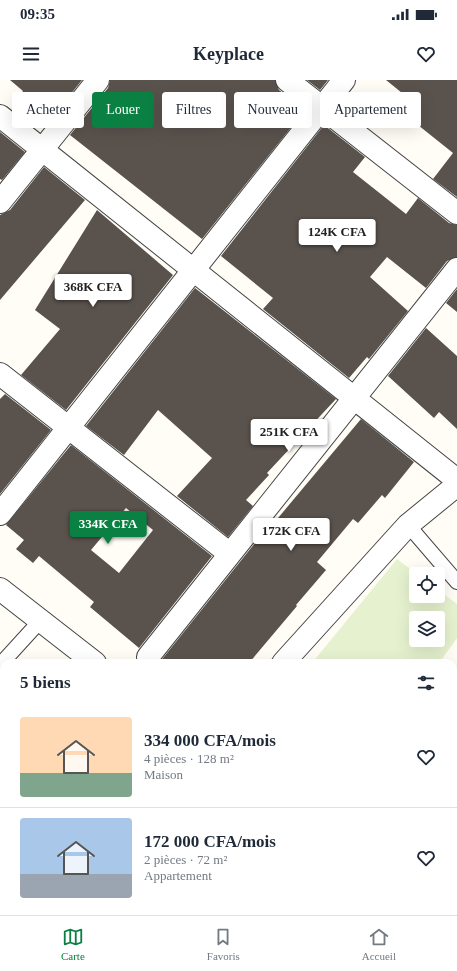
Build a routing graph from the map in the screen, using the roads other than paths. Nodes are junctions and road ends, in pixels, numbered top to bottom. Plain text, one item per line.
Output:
1 (98, 80) edge
2 (287, 80) edge
3 (344, 80) edge
4 (334, 92) edge
5 (320, 105) edge
6 (320, 110) edge
7 (0, 116) edge
8 (349, 128) edge
9 (42, 149) junction
10 (0, 202) edge
11 (457, 213) edge
12 (457, 269) edge
13 (194, 270) junction
14 (0, 374) edge
15 (354, 398) junction
16 (68, 428) junction
17 (457, 480) edge
18 (457, 485) edge
19 (0, 514) edge
20 (408, 525) junction
21 (230, 554) junction
22 (457, 582) edge
23 (0, 588) edge
24 (41, 620) junction
25 (148, 657) dead end
26 (5, 659) edge
27 (89, 659) edge
28 (288, 659) edge

1 - 9 street
2 - 5 street
3 - 4 street
6 - 13 street
7 - 9 street
8 - 11 street
9 - 10 street
9 - 13 street
12 - 15 street
13 - 15 street
13 - 16 street
14 - 16 street
15 - 17 street
15 - 21 street
16 - 19 street
16 - 21 street
18 - 20 street
20 - 22 lane
20 - 28 street
21 - 25 street
23 - 24 street
24 - 26 lane
24 - 27 street

